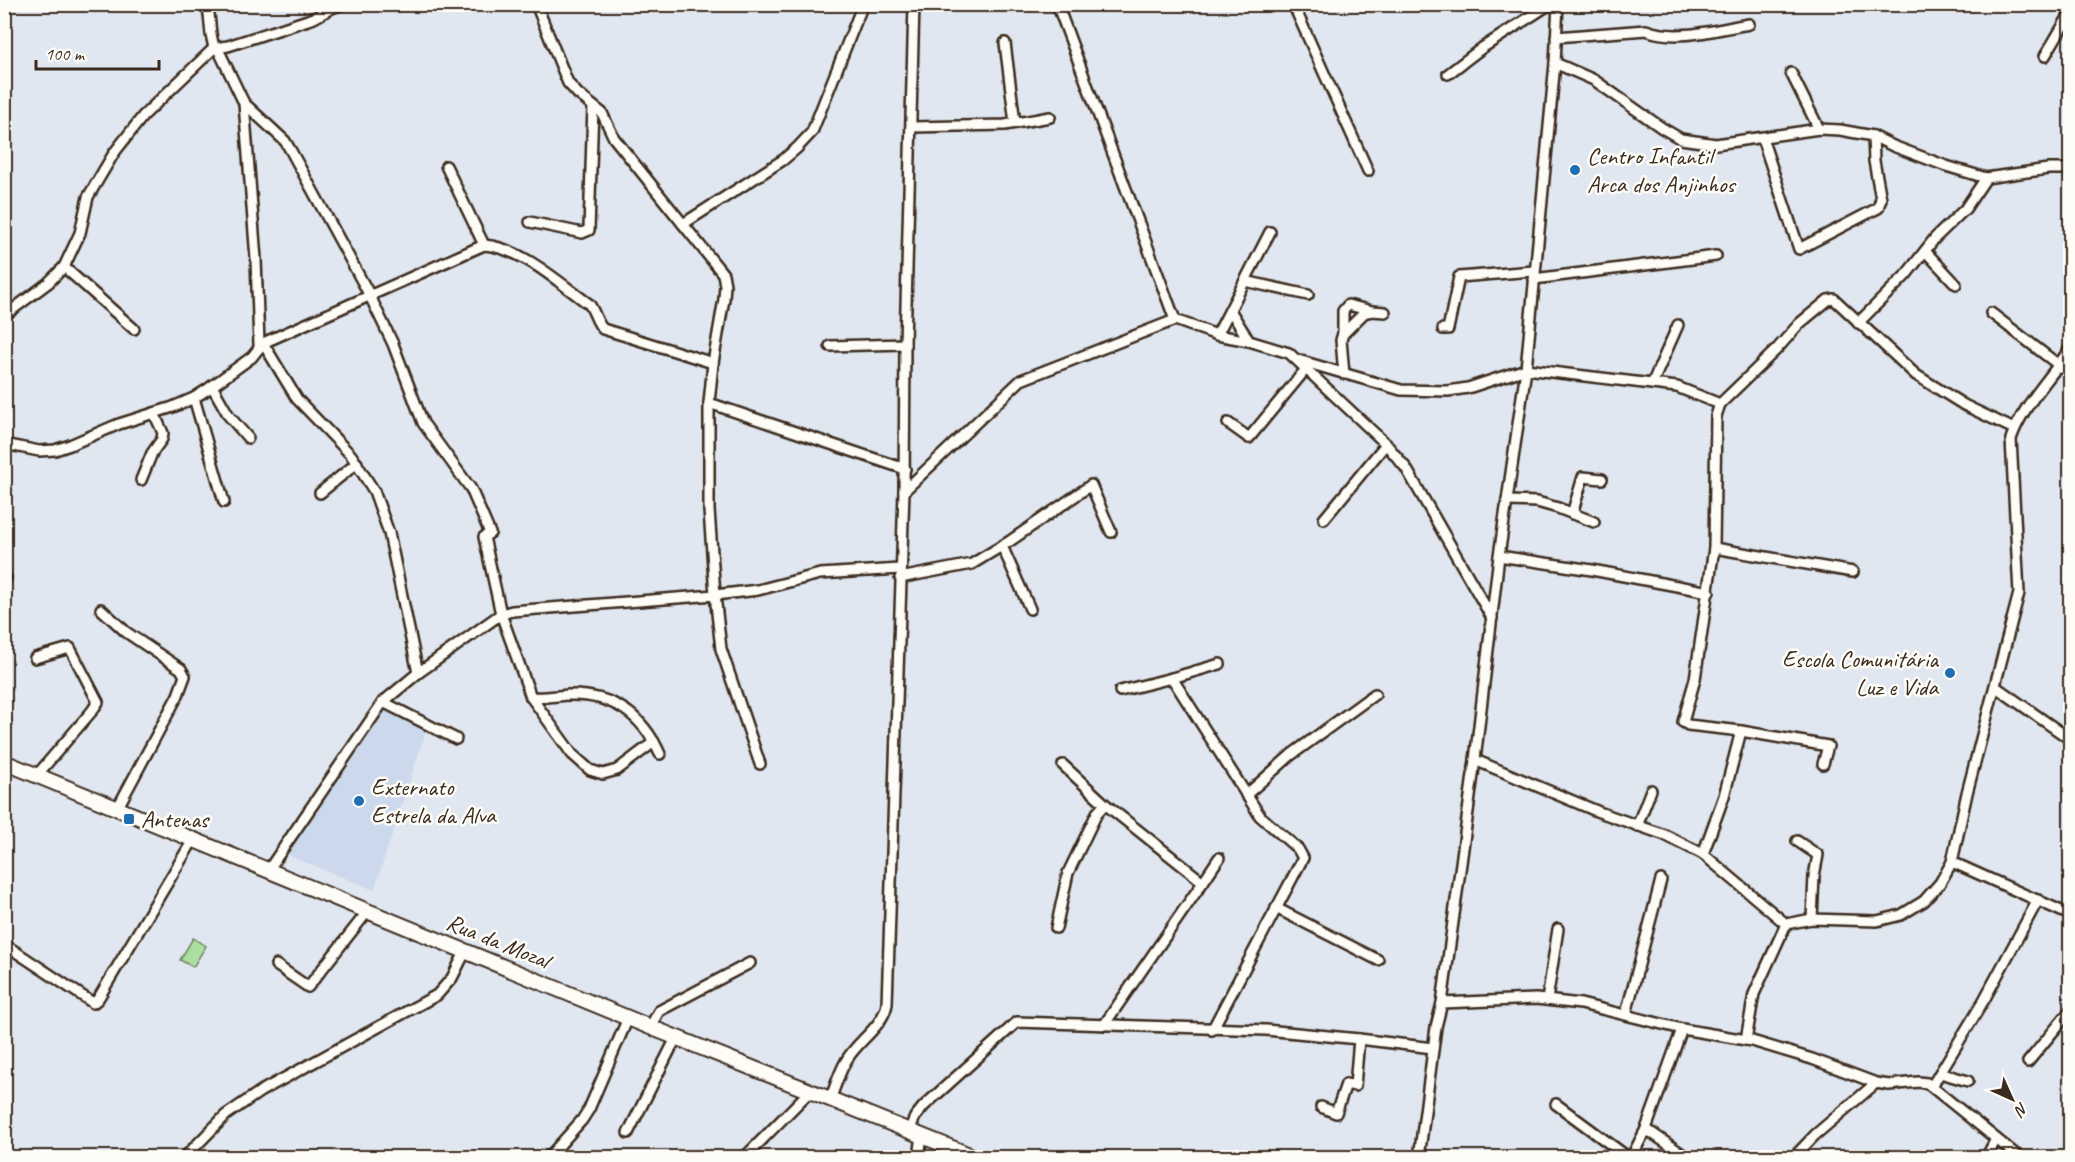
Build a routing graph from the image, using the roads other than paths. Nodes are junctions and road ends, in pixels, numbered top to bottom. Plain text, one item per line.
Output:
1 (208, 4) edge
2 (343, 4) edge
3 (536, 4) edge
4 (863, 4) edge
5 (914, 4) edge
6 (1057, 4) edge
7 (1293, 4) edge
8 (1550, 4) edge
9 (1558, 4) edge
10 (2070, 15) edge
11 (1749, 24) dead end
12 (1556, 37) junction
13 (1005, 43) dead end
14 (216, 49) junction
15 (2045, 56) dead end
16 (1555, 63) junction
17 (1791, 73) dead end
18 (1448, 74) dead end
19 (244, 104) junction
20 (593, 106) junction
21 (1050, 117) dead end
22 (1016, 123) junction
23 (912, 127) junction
24 (1819, 129) junction
25 (1873, 136) junction
26 (1762, 138) junction
27 (446, 166) dead end
28 (2070, 169) edge
29 (1368, 171) dead end
30 (1986, 178) junction
31 (530, 222) dead end
32 (683, 224) junction
33 (1270, 232) dead end
34 (484, 245) junction
35 (1925, 251) junction
36 (1716, 256) dead end
37 (64, 267) junction
38 (1534, 275) junction
39 (1245, 281) junction
40 (1956, 284) dead end
41 (369, 294) junction
42 (1308, 295) dead end
43 (1230, 310) junction
44 (1372, 311) junction
45 (1385, 312) dead end
46 (1991, 313) dead end
47 (4, 316) edge
48 (1175, 321) junction
49 (1858, 323) junction
50 (1678, 326) dead end
51 (134, 329) dead end
52 (1443, 329) dead end
53 (1217, 334) junction
54 (1342, 334) junction
55 (1249, 341) junction
56 (261, 344) junction
57 (905, 344) junction
58 (830, 346) dead end
59 (2070, 348) edge
60 (1296, 360) junction
61 (713, 363) junction
62 (2059, 367) junction
63 (1306, 369) junction
64 (1526, 369) junction
65 (2070, 369) edge
66 (1344, 374) junction
67 (1652, 384) junction
68 (212, 386) junction
69 (194, 398) junction
70 (709, 403) junction
71 (1720, 404) junction
72 (154, 413) junction
73 (1228, 423) dead end
74 (2014, 429) junction
75 (248, 438) dead end
76 (4, 444) edge
77 (1386, 444) junction
78 (357, 463) junction
79 (905, 469) junction
80 (1602, 479) dead end
81 (141, 480) dead end
82 (904, 491) junction
83 (320, 494) dead end
84 (1507, 501) junction
85 (224, 502) dead end
86 (1572, 514) junction
87 (1324, 519) dead end
88 (1594, 522) dead end
89 (1111, 532) dead end
90 (1002, 546) junction
91 (1714, 548) junction
92 (1499, 556) junction
93 (1853, 572) dead end
94 (900, 573) junction
95 (1709, 592) junction
96 (715, 596) junction
97 (101, 609) dead end
98 (1030, 609) dead end
99 (501, 614) junction
100 (1492, 618) junction
101 (35, 658) dead end
102 (1220, 664) dead end
103 (418, 673) junction
104 (1172, 678) junction
105 (1996, 687) junction
106 (1120, 692) dead end
107 (1375, 694) dead end
108 (531, 697) junction
109 (383, 702) junction
110 (1741, 731) junction
111 (456, 739) dead end
112 (2070, 740) edge
113 (654, 741) junction
114 (660, 754) dead end
115 (1475, 760) junction
116 (4, 762) edge
117 (760, 764) dead end
118 (1823, 764) dead end
119 (1063, 765) dead end
120 (37, 775) junction
121 (1651, 790) dead end
122 (1246, 795) junction
123 (1105, 804) junction
124 (118, 807) junction
125 (1637, 826) junction
126 (193, 840) junction
127 (1797, 841) dead end
128 (1703, 854) junction
129 (1219, 858) dead end
130 (1952, 862) junction
131 (268, 869) junction
132 (1661, 880) dead end
133 (1203, 882) junction
134 (2038, 900) junction
135 (1276, 908) junction
136 (368, 911) junction
137 (2070, 915) edge
138 (1812, 919) junction
139 (1785, 924) junction
140 (1056, 928) dead end
141 (1558, 929) dead end
142 (4, 944) edge
143 (465, 952) junction
144 (1378, 960) dead end
145 (750, 963) dead end
146 (276, 964) dead end
147 (1547, 1000) junction
148 (1442, 1003) junction
149 (2070, 1011) edge
150 (1626, 1014) junction
151 (628, 1018) junction
152 (1104, 1025) junction
153 (650, 1027) junction
154 (1682, 1029) junction
155 (1212, 1030) junction
156 (676, 1038) junction
157 (1359, 1039) junction
158 (1746, 1040) junction
159 (1433, 1048) junction
160 (2028, 1062) dead end
161 (1940, 1073) junction
162 (1968, 1081) dead end
163 (1876, 1083) junction
164 (1932, 1086) junction
165 (810, 1091) junction
166 (830, 1100) junction
167 (1556, 1104) dead end
168 (1321, 1107) dead end
169 (1646, 1129) junction
170 (628, 1133) dead end
171 (916, 1133) junction
172 (1996, 1139) junction
173 (184, 1158) edge
174 (548, 1158) edge
175 (744, 1158) edge
176 (919, 1158) edge
177 (977, 1158) edge
178 (1419, 1158) edge
179 (1630, 1158) edge
180 (1688, 1158) edge
181 (1793, 1158) edge
182 (1986, 1158) edge
183 (2020, 1158) edge

1 - 14 street
2 - 14 street
3 - 20 street
4 - 32 street
5 - 23 street
6 - 48 street
7 - 29 street
8 - 18 street
9 - 12 street
10 - 15 street
11 - 12 street
12 - 16 street
13 - 22 street
14 - 19 street
14 - 37 street
16 - 26 street
16 - 38 street
17 - 24 street
19 - 41 street
19 - 56 street
20 - 31 street
20 - 32 street
21 - 22 street
22 - 23 street
23 - 57 street
24 - 25 street
24 - 26 street
25 - 26 street
25 - 30 street
27 - 34 street
28 - 30 street
30 - 35 street
32 - 61 street
33 - 39 street
34 - 41 street
34 - 61 street
35 - 40 street
35 - 49 street
36 - 38 street
37 - 47 street
37 - 51 street
38 - 52 street
38 - 64 street
39 - 42 street
39 - 43 street
41 - 56 street
41 - 99 street
43 - 53 street
43 - 55 street
44 - 45 street
44 - 54 street
44 - 54 street
46 - 62 street
48 - 53 street
48 - 82 street
49 - 71 street
49 - 74 street
50 - 67 street
53 - 55 street
54 - 66 street
55 - 60 street
56 - 68 street
56 - 78 street
57 - 58 street
57 - 79 street
59 - 62 street
60 - 63 street
60 - 66 street
61 - 70 street
62 - 65 street
62 - 74 street
63 - 73 street
63 - 77 street
64 - 66 street
64 - 67 street
64 - 84 street
67 - 71 street
68 - 69 street
68 - 75 street
69 - 72 street
69 - 85 street
70 - 79 street
70 - 96 street
71 - 91 street
72 - 76 street
72 - 81 street
74 - 105 street
77 - 87 street
77 - 100 street
78 - 83 street
78 - 103 street
79 - 82 street
80 - 86 street
82 - 94 street
84 - 86 street
84 - 92 street
86 - 88 street
89 - 90 street
90 - 94 street
90 - 98 street
91 - 93 street
91 - 95 street
92 - 95 street
92 - 100 street
94 - 96 street
94 - 166 street
95 - 110 street
96 - 99 street
96 - 117 street
97 - 124 street
99 - 103 street
99 - 108 street
100 - 115 street
101 - 120 street
102 - 104 street
103 - 109 street
104 - 106 street
104 - 122 street
105 - 112 street
105 - 130 street
107 - 122 street
108 - 113 street
108 - 113 street
109 - 111 street
109 - 131 street
110 - 118 street
110 - 128 street
113 - 114 street
115 - 125 street
115 - 148 street
116 - 120 main road, Rua da Mozal
119 - 123 street
120 - 124 main road, Rua da Mozal
121 - 125 street
122 - 135 street
123 - 133 street
123 - 140 street
124 - 126 main road, Rua da Mozal
125 - 128 street
126 - 131 main road, Rua da Mozal
126 - 142 street
127 - 138 street
128 - 139 street
129 - 133 street
130 - 134 street
130 - 138 street
131 - 136 main road, Rua da Mozal
132 - 150 street
133 - 152 street
134 - 137 street
134 - 161 street
135 - 144 street
135 - 155 street
136 - 143 main road, Rua da Mozal
136 - 146 street
138 - 139 street
139 - 158 street
141 - 147 street
143 - 151 main road, Rua da Mozal
143 - 173 street
145 - 153 street
147 - 148 street
147 - 150 street
148 - 159 street
149 - 160 street
150 - 154 street
151 - 153 main road, Rua da Mozal
151 - 174 street
152 - 155 street
152 - 171 street
153 - 156 main road, Rua da Mozal
154 - 158 street
154 - 169 street
155 - 157 street
156 - 165 main road, Rua da Mozal
156 - 170 street
157 - 159 street
157 - 168 street
158 - 163 street
159 - 178 street
161 - 162 street
161 - 164 street
163 - 164 street
163 - 181 street
164 - 172 street
165 - 166 main road, Rua da Mozal
165 - 175 street
166 - 171 main road, Rua da Mozal
167 - 179 street
169 - 179 street
169 - 180 street
171 - 176 street
171 - 177 main road, Rua da Mozal
172 - 182 street
172 - 183 street

